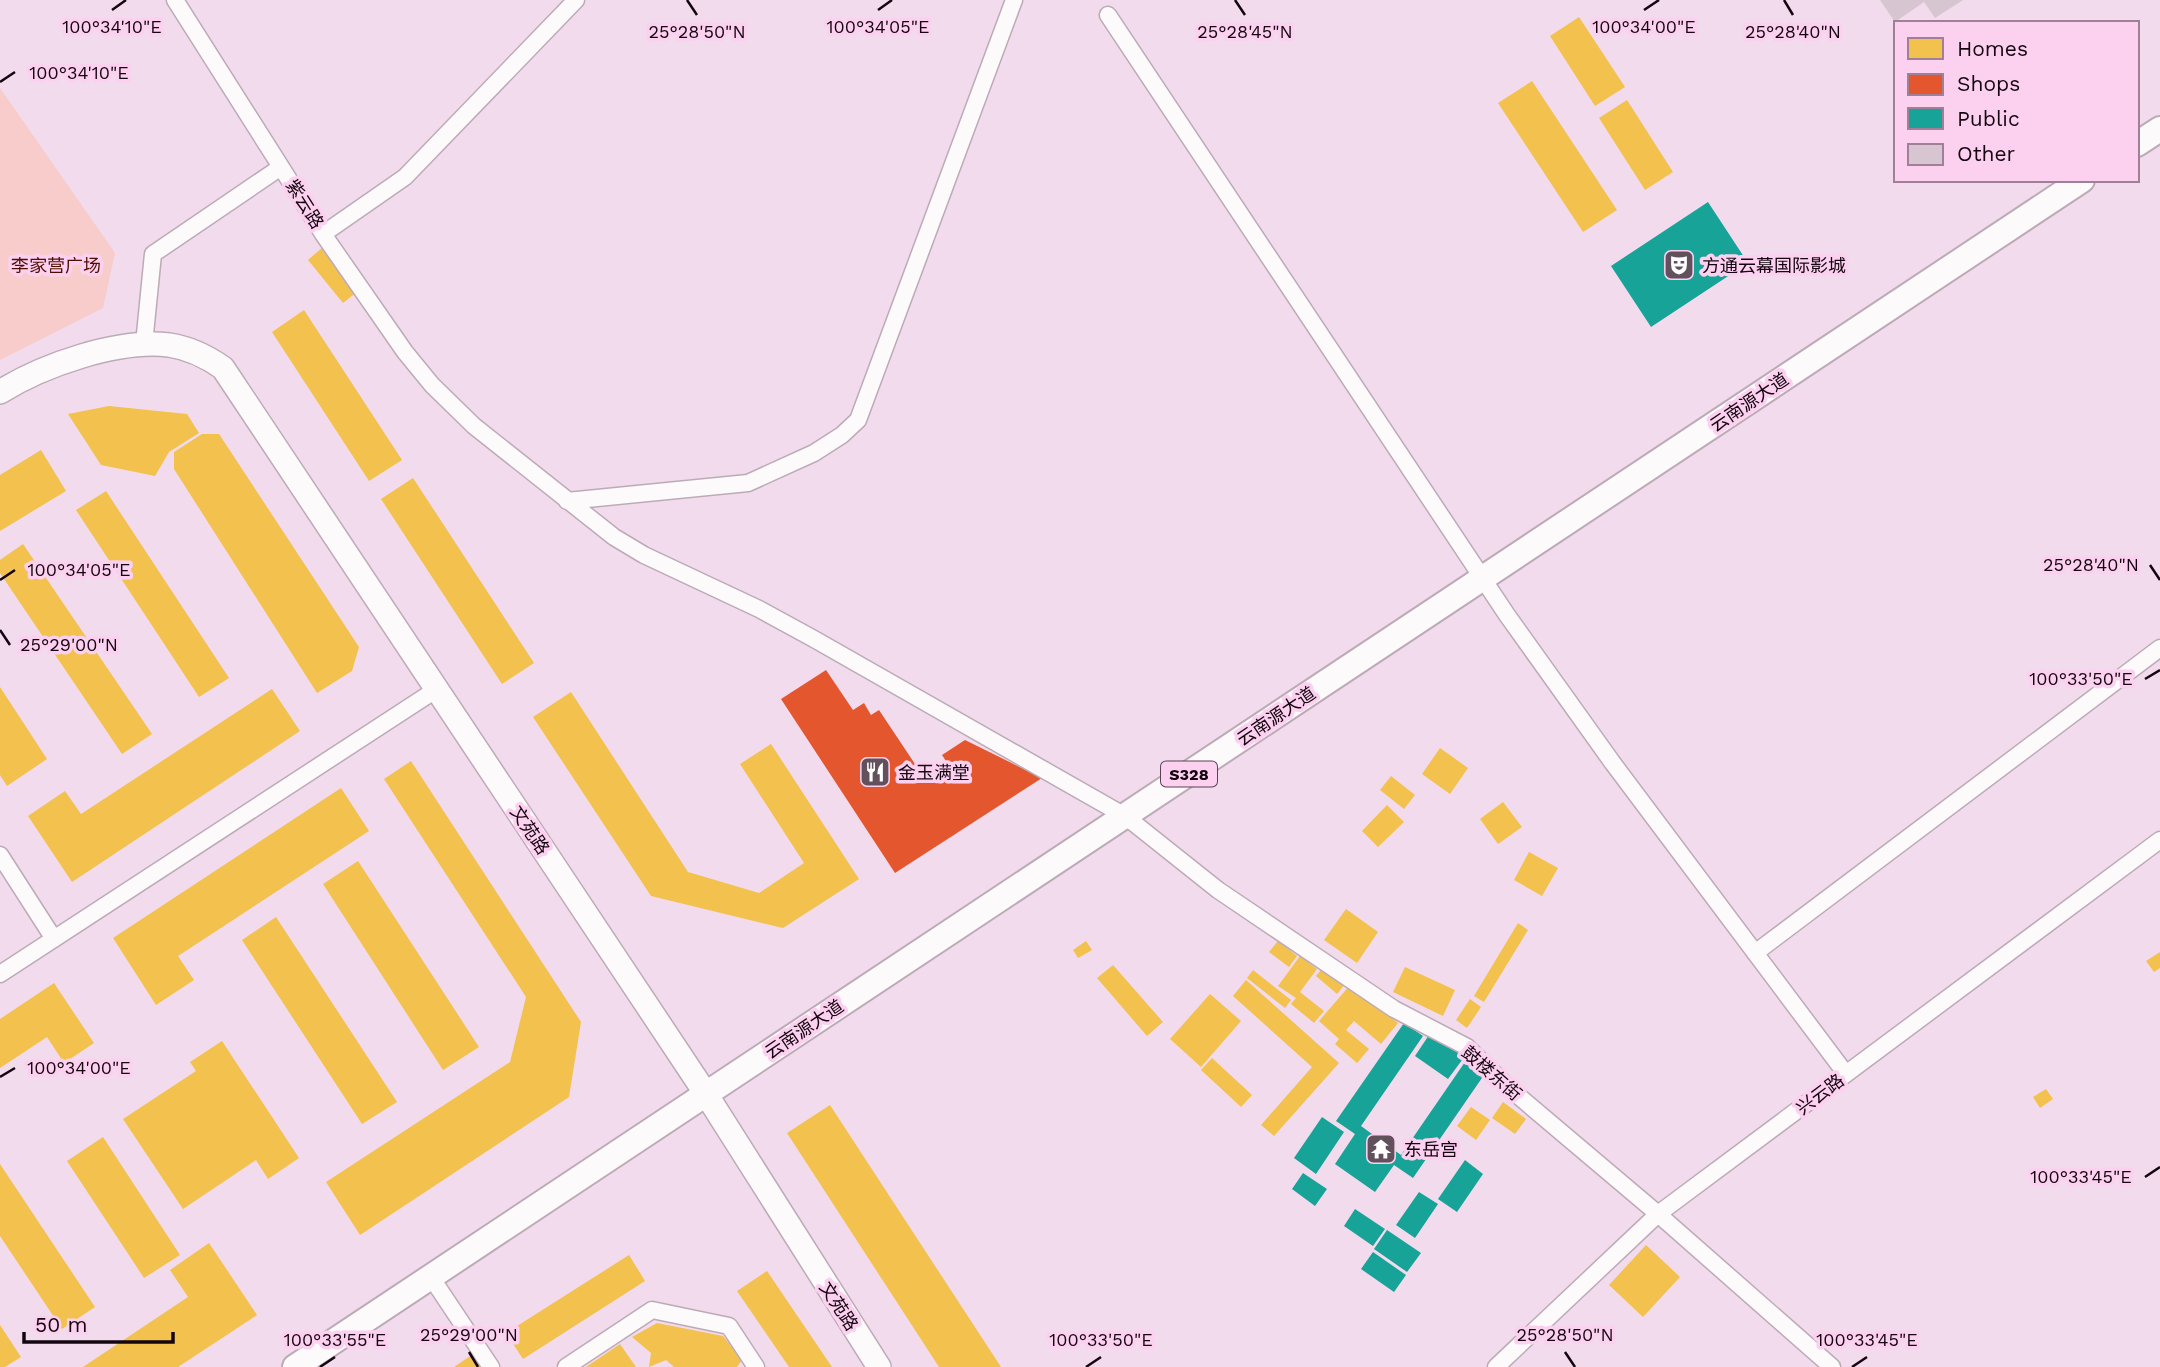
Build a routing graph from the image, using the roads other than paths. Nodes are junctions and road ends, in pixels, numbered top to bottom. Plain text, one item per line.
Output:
1 (175, 0) edge
2 (576, 0) edge
3 (1014, 0) edge
4 (1108, 15) dead end
5 (2160, 129) edge
6 (2139, 143) edge
7 (281, 167) junction
8 (2079, 182) edge
9 (323, 234) junction
10 (144, 344) junction
11 (0, 392) edge
12 (567, 500) junction
13 (1483, 578) junction
14 (2160, 648) edge
15 (437, 690) junction
16 (1125, 816) junction
17 (2160, 840) edge
18 (0, 855) edge
19 (54, 939) junction
20 (1755, 953) junction
21 (0, 974) edge
22 (1846, 1074) junction
23 (706, 1094) junction
24 (1658, 1214) junction
25 (431, 1277) junction
26 (295, 1367) edge
27 (491, 1367) edge
28 (566, 1367) edge
29 (757, 1367) edge
30 (879, 1367) edge
31 (1496, 1367) edge
32 (1832, 1367) edge

1 - 7 street
2 - 9 street
3 - 12 street
4 - 13 street
5 - 6 main road
7 - 9 street, 紫云路
7 - 10 street, 紫云路
8 - 13 main road, 云南源大道 / S328
9 - 12 street, 紫云路
10 - 11 street
10 - 15 street, 文苑路
12 - 16 street, 紫云路
13 - 16 main road, 云南源大道 / S328
13 - 20 street
14 - 20 street
15 - 19 street
15 - 23 street, 文苑路
16 - 23 main road, 云南源大道 / S328
16 - 24 street, 鼓楼东街
17 - 22 street, 兴云路
18 - 19 street
19 - 21 street
20 - 22 street
22 - 24 street, 兴云路
23 - 25 main road, 云南源大道 / S328
23 - 30 street, 文苑路
24 - 31 street, 兴云路
24 - 32 street, 鼓楼东街
25 - 26 main road, 云南源大道 / S328
25 - 27 street
28 - 29 street

